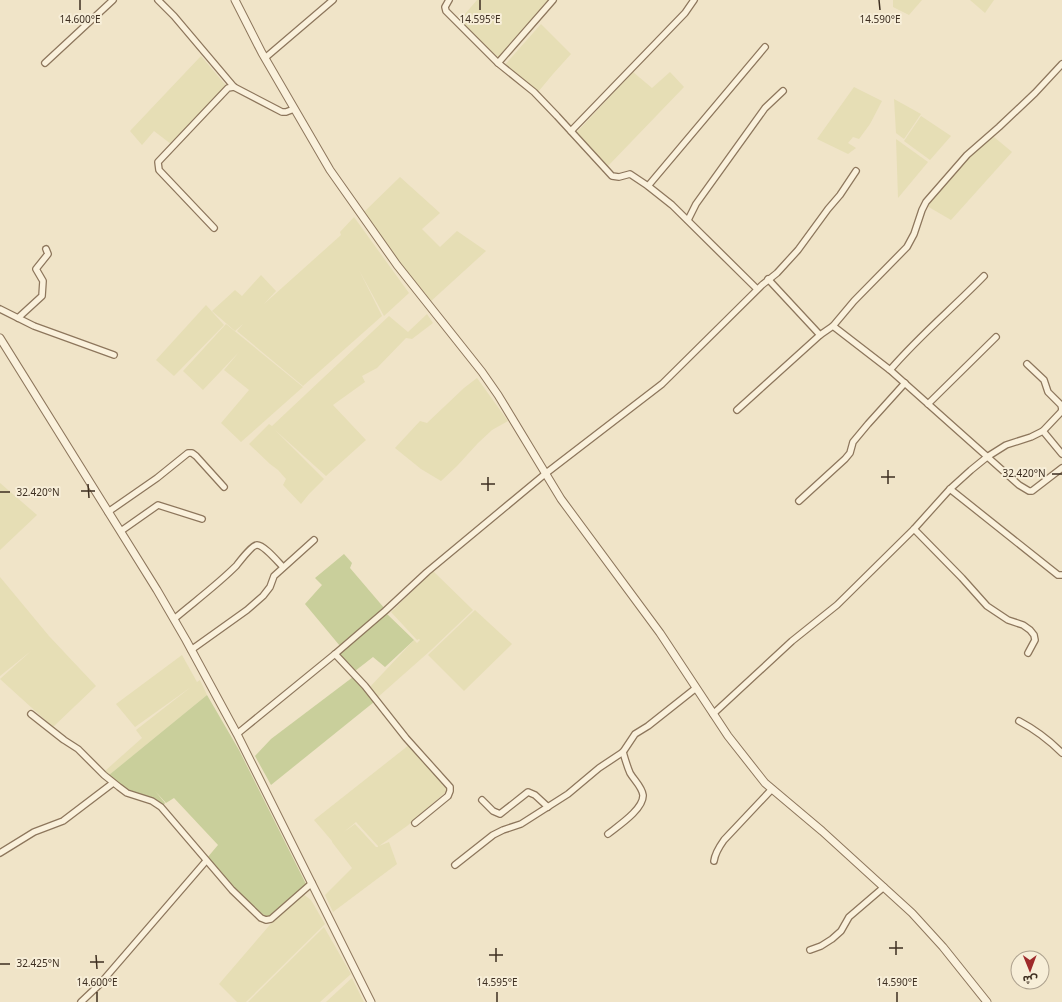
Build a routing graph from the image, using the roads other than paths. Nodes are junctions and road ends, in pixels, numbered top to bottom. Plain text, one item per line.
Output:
1 (112, 0) edge
2 (158, 0) edge
3 (235, 0) edge
4 (333, 0) edge
5 (449, 0) edge
6 (553, 0) edge
7 (694, 0) edge
8 (765, 47) dead end
9 (265, 58) junction
10 (45, 63) dead end
11 (498, 63) junction
12 (1062, 64) edge
13 (234, 88) junction
14 (783, 91) dead end
15 (294, 109) junction
16 (571, 131) junction
17 (856, 171) dead end
18 (648, 186) junction
19 (688, 220) junction
20 (214, 228) dead end
21 (46, 249) dead end
22 (984, 276) dead end
23 (768, 279) junction
24 (758, 289) junction
25 (0, 309) edge
26 (18, 318) junction
27 (833, 326) junction
28 (820, 335) junction
29 (996, 337) dead end
30 (0, 338) edge
31 (114, 355) dead end
32 (1027, 364) dead end
33 (890, 370) junction
34 (905, 383) junction
35 (928, 404) junction
36 (1062, 409) edge
37 (737, 410) dead end
38 (1043, 431) junction
39 (1062, 454) edge
40 (987, 457) junction
41 (1062, 468) edge
42 (545, 474) junction
43 (224, 487) dead end
44 (950, 489) junction
45 (799, 501) dead end
46 (108, 512) junction
47 (202, 519) dead end
48 (914, 529) junction
49 (121, 531) junction
50 (314, 540) dead end
51 (283, 567) junction
52 (1062, 575) edge
53 (174, 619) junction
54 (191, 650) junction
55 (1028, 653) dead end
56 (335, 654) junction
57 (696, 688) junction
58 (31, 714) dead end
59 (713, 714) junction
60 (1019, 721) dead end
61 (237, 734) junction
62 (624, 752) junction
63 (1062, 754) edge
64 (113, 783) junction
65 (772, 789) junction
66 (482, 800) dead end
67 (548, 807) junction
68 (415, 823) dead end
69 (608, 834) dead end
70 (0, 853) edge
71 (206, 861) junction
72 (714, 862) dead end
73 (455, 865) dead end
74 (312, 883) junction
75 (884, 887) junction
76 (810, 950) dead end
77 (81, 1002) edge
78 (371, 1002) edge
79 (987, 1002) edge

1 - 10 street
2 - 13 street
3 - 9 street
4 - 9 street
5 - 11 street
6 - 11 street
7 - 16 street
8 - 18 street
9 - 15 street
11 - 16 street
12 - 27 street
13 - 15 street
13 - 20 street
14 - 19 street
15 - 42 street
16 - 18 street
17 - 23 street
18 - 19 street
19 - 24 street
21 - 26 street
22 - 33 street
23 - 24 street
23 - 28 street
24 - 42 street
25 - 26 street
26 - 31 street
27 - 28 street
27 - 33 street
28 - 37 street
29 - 35 street
30 - 46 street
32 - 36 street
33 - 34 street
34 - 35 street
34 - 45 street
35 - 40 street
36 - 38 street
38 - 39 street
38 - 40 street
40 - 41 street
40 - 44 street
42 - 56 street
42 - 57 street
43 - 46 street
44 - 48 street
44 - 52 street
46 - 49 street
47 - 49 street
48 - 55 street
48 - 59 street
49 - 53 street
50 - 51 street
51 - 53 street
51 - 54 street
53 - 54 street
54 - 61 street
56 - 61 street
56 - 68 street
57 - 59 street
57 - 62 street
58 - 64 street
59 - 65 street
60 - 63 street
61 - 74 street
62 - 67 street
62 - 69 street
64 - 70 street
64 - 71 street
65 - 72 street
65 - 75 street
66 - 67 street
67 - 73 street
71 - 74 street
71 - 77 street
74 - 78 street
75 - 76 street
75 - 79 street

